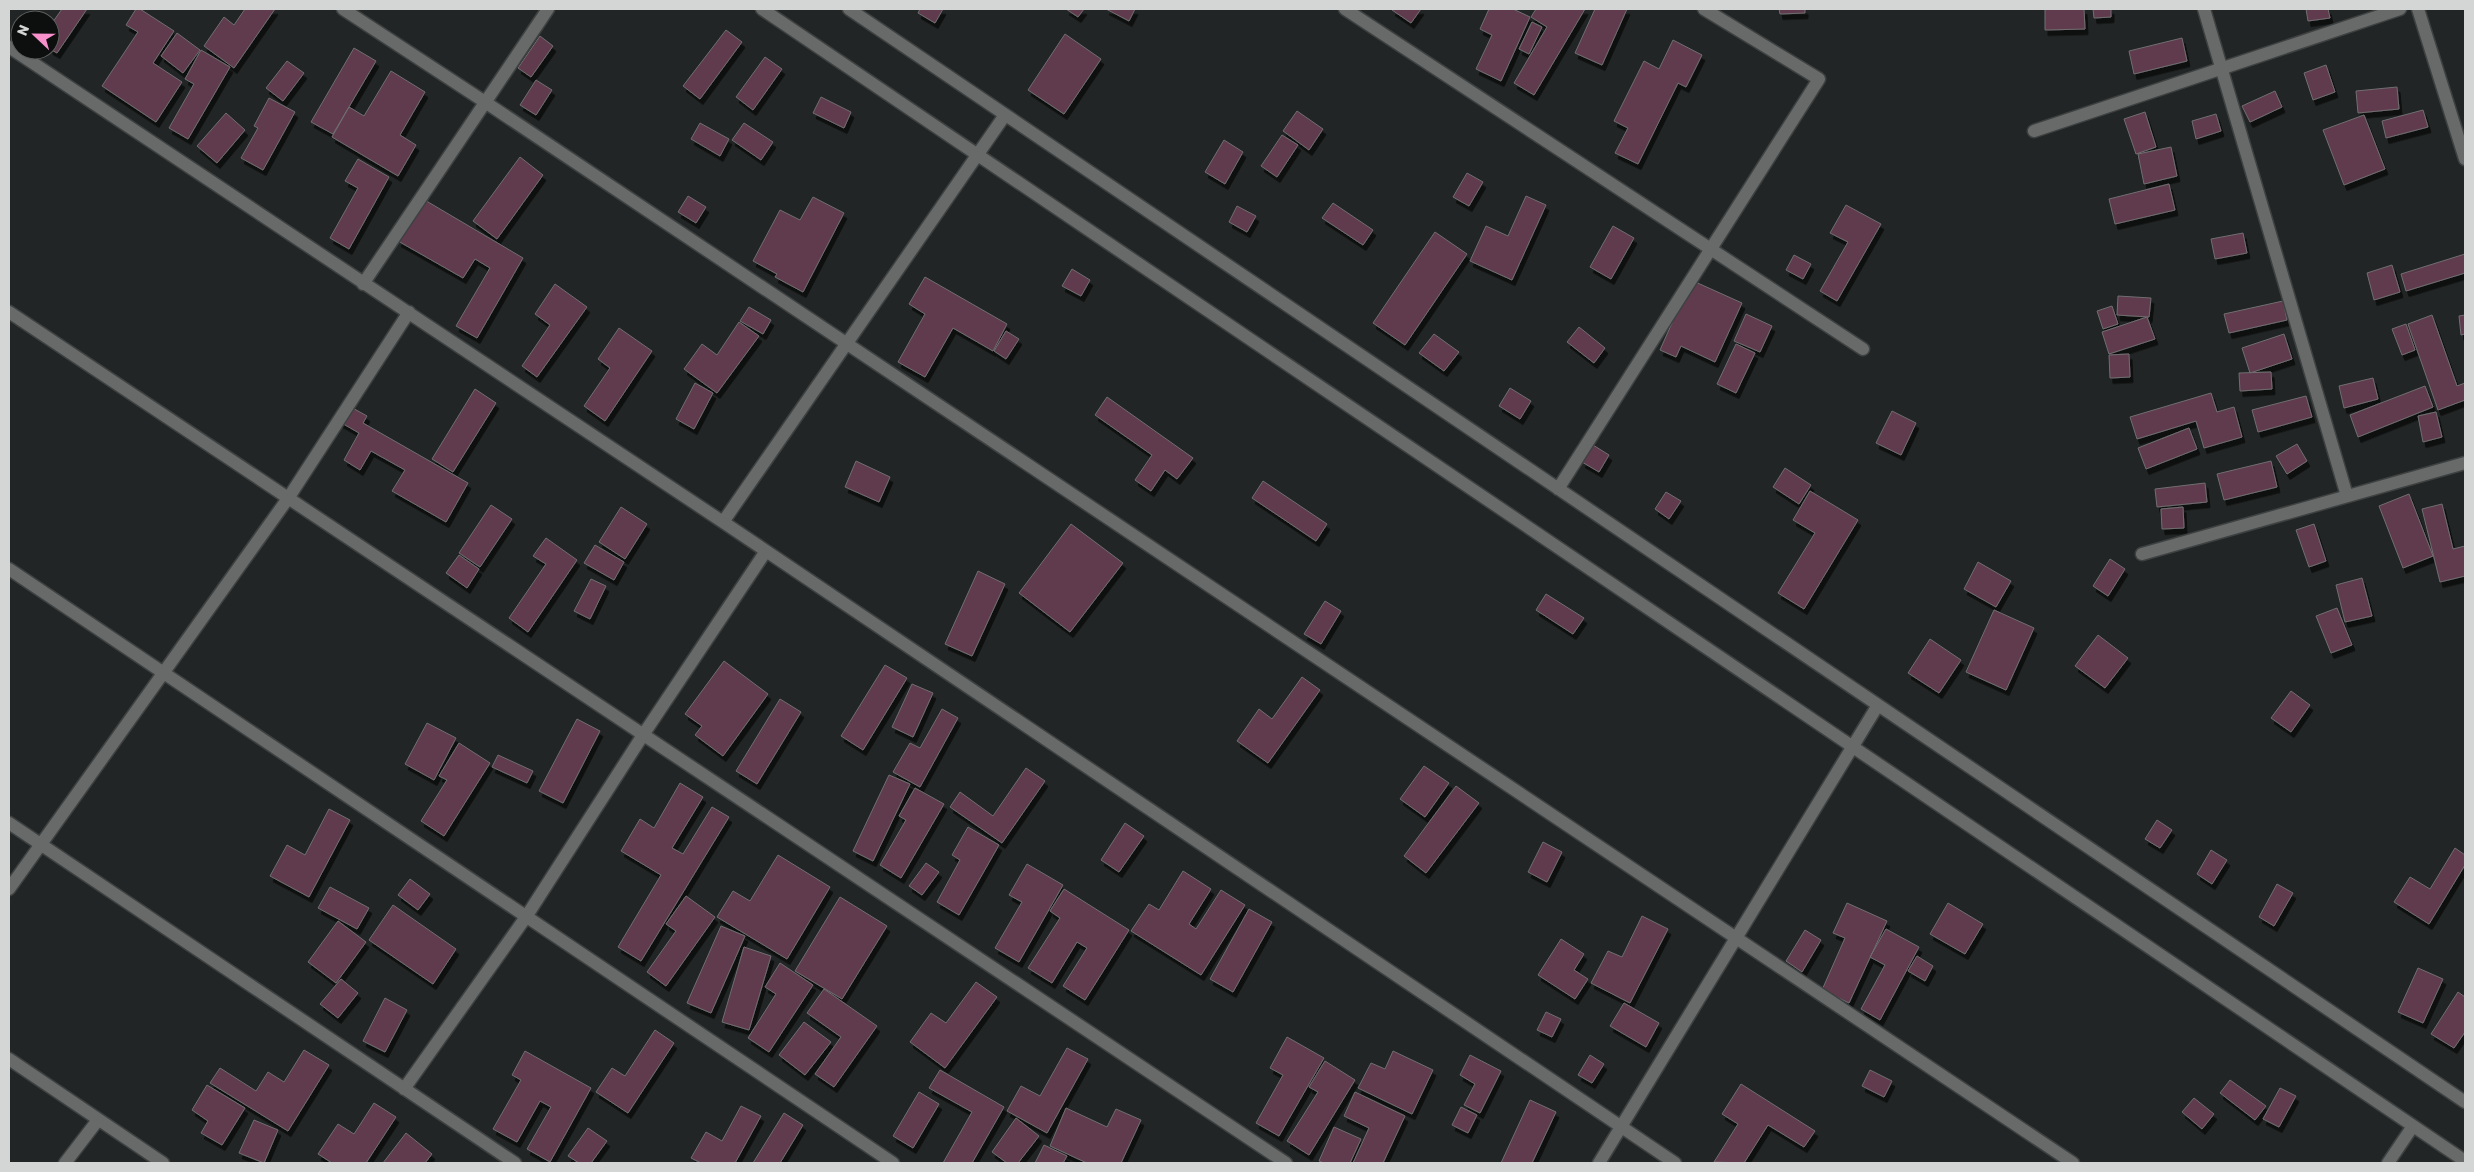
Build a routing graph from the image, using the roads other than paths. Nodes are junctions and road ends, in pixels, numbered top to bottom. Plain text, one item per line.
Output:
1 (343, 9) edge
2 (548, 9) edge
3 (762, 9) edge
4 (849, 9) edge
5 (1345, 9) edge
6 (1704, 9) edge
7 (2204, 9) edge
8 (2400, 9) edge
9 (2418, 9) edge
10 (9, 47) edge
11 (2221, 68) junction
12 (485, 102) junction
13 (1005, 115) junction
14 (2034, 131) dead end
15 (978, 154) junction
16 (2465, 159) edge
17 (1710, 249) junction
18 (364, 284) junction
19 (9, 312) edge
20 (409, 312) junction
21 (847, 344) junction
22 (1863, 349) dead end
23 (2465, 462) edge
24 (1558, 489) junction
25 (2347, 496) junction
26 (290, 498) junction
27 (722, 522) junction
28 (766, 552) junction
29 (2142, 554) dead end
30 (9, 569) edge
31 (164, 674) junction
32 (1878, 705) junction
33 (643, 735) junction
34 (1851, 746) junction
35 (9, 823) edge
36 (42, 845) junction
37 (9, 889) edge
38 (526, 916) junction
39 (1736, 938) junction
40 (9, 1060) edge
41 (404, 1089) junction
42 (2465, 1102) edge
43 (98, 1120) junction
44 (2413, 1126) junction
45 (1622, 1127) junction
46 (2465, 1161) edge
47 (65, 1163) edge
48 (162, 1163) edge
49 (515, 1163) edge
50 (893, 1163) edge
51 (1286, 1163) edge
52 (1600, 1163) edge
53 (1675, 1163) edge
54 (2073, 1163) edge
55 (2388, 1163) edge

1 - 12 street
2 - 12 street
3 - 15 street
4 - 13 street
5 - 17 street
6 - 17 street
7 - 11 street
8 - 11 street
9 - 16 street
10 - 18 street
11 - 14 street
11 - 25 street
12 - 18 street
12 - 21 street
13 - 15 street
13 - 24 street
15 - 21 street
15 - 34 street
17 - 22 street
17 - 24 street
18 - 20 street
19 - 26 street
20 - 26 street
20 - 27 street
21 - 27 street
21 - 39 street
23 - 25 street
24 - 32 street
25 - 29 street
26 - 31 street
26 - 33 street
27 - 28 street
28 - 33 street
28 - 45 street
30 - 31 street
31 - 36 street
31 - 38 street
32 - 34 street
32 - 42 street
33 - 38 street
33 - 51 street
34 - 39 street
34 - 44 street
35 - 36 street
36 - 37 street
36 - 41 street
38 - 41 street
38 - 50 street
39 - 45 street
39 - 54 street
40 - 43 street
41 - 49 street
43 - 47 street
43 - 48 street
44 - 46 street
44 - 55 street
45 - 52 street
45 - 53 street

